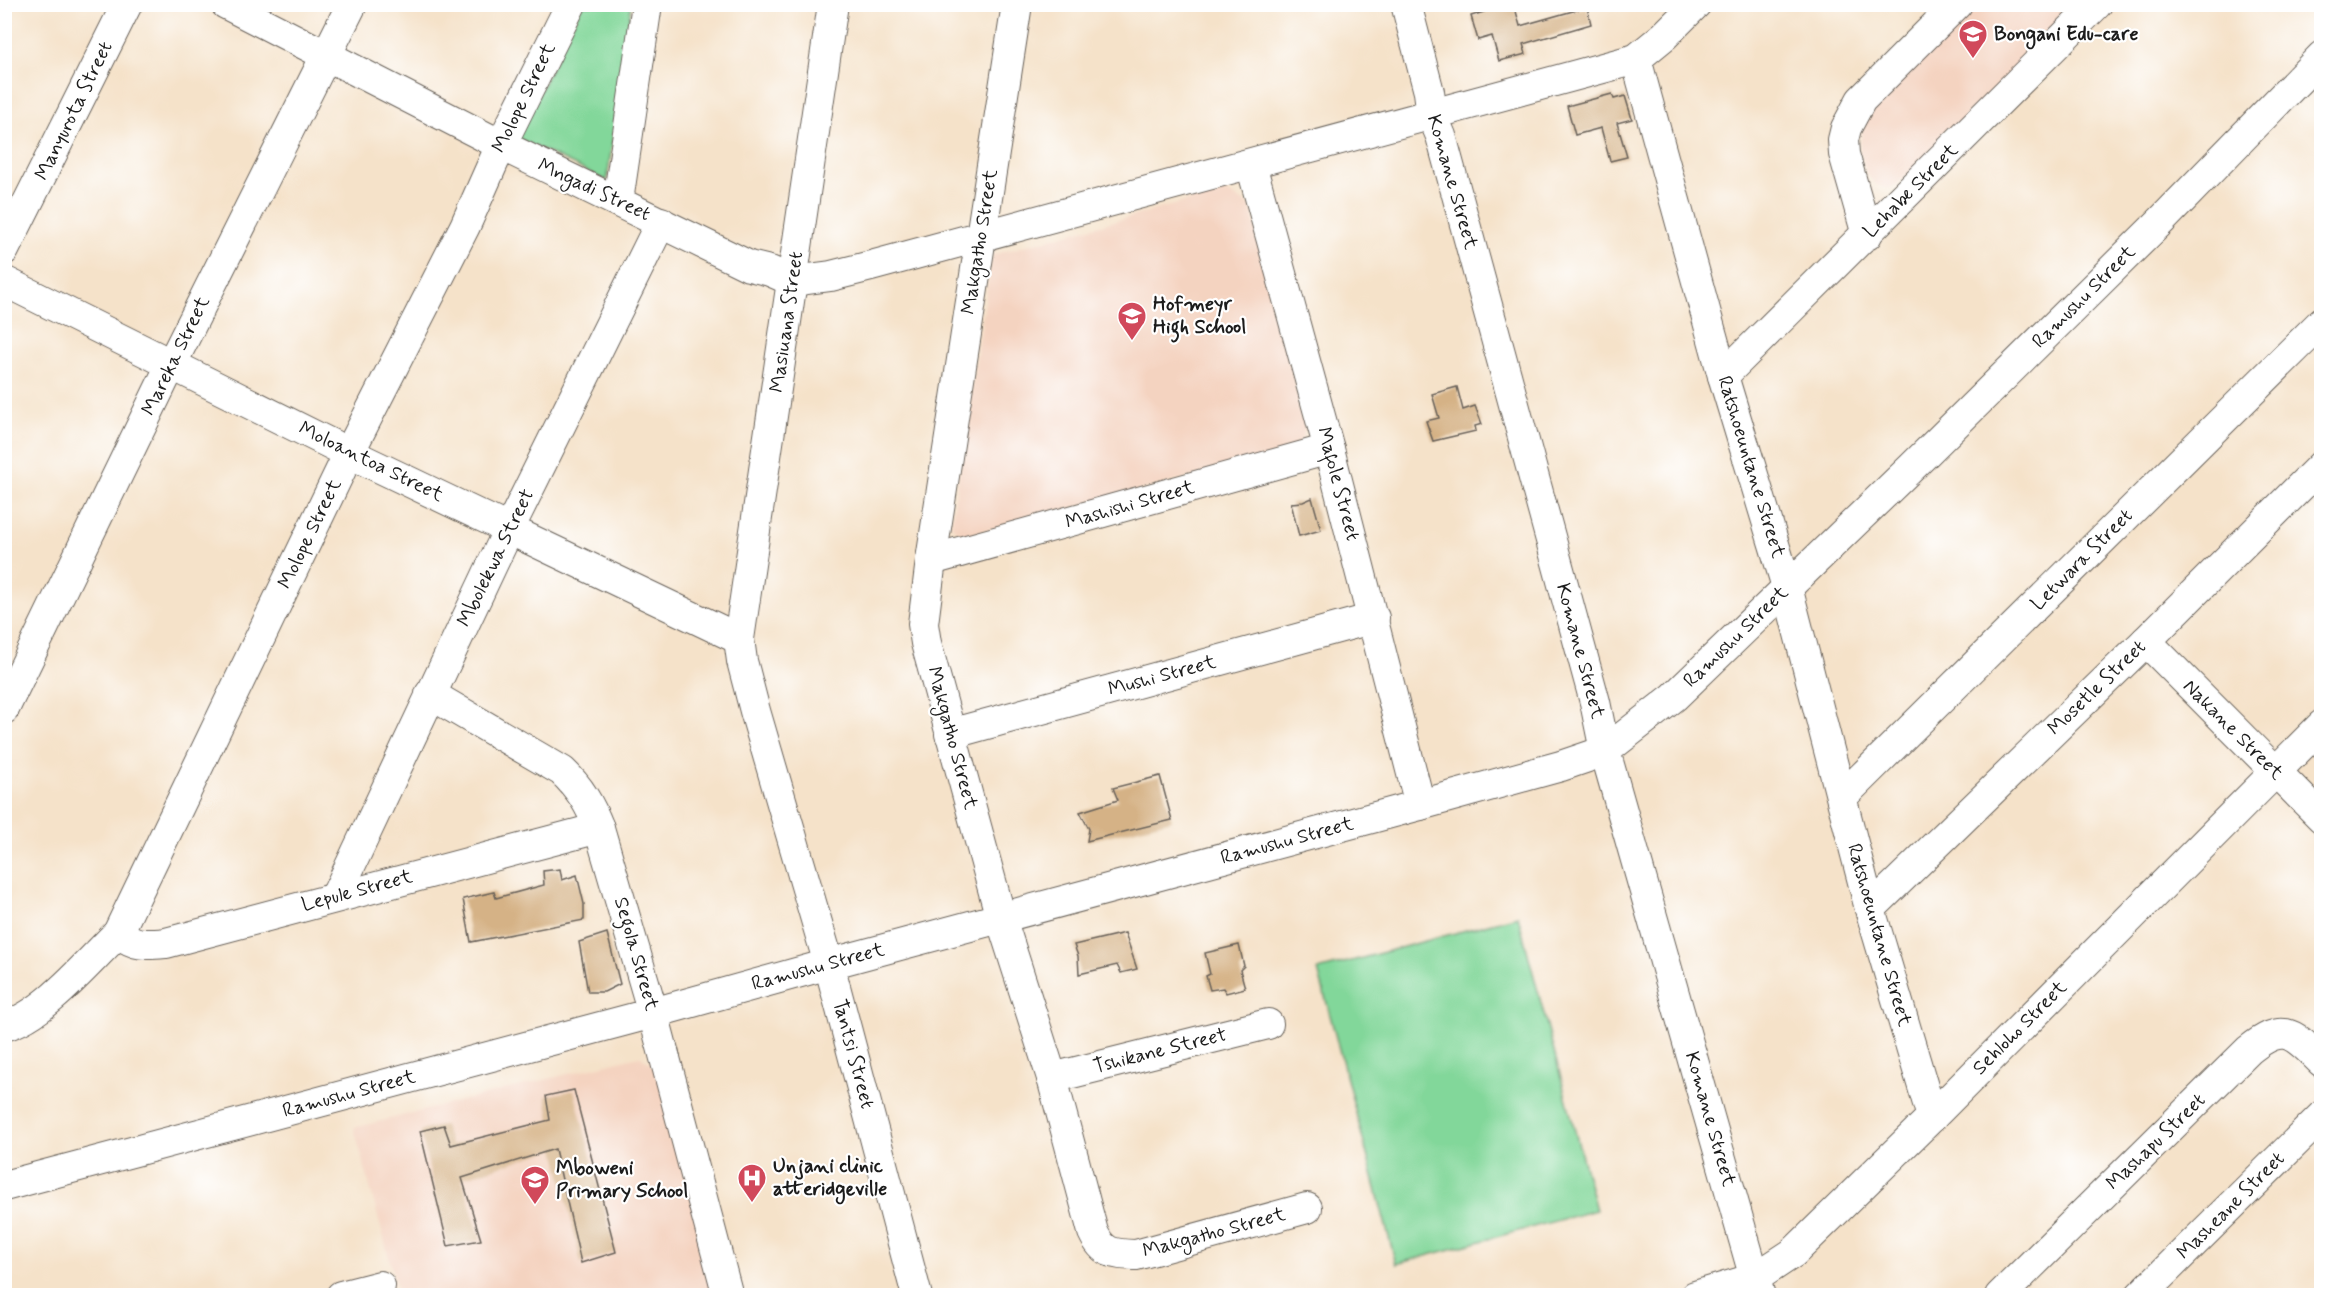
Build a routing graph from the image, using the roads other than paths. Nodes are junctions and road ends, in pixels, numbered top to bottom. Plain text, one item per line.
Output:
1 (127, 4) edge
2 (226, 4) edge
3 (352, 4) edge
4 (571, 4) edge
5 (647, 4) edge
6 (833, 4) edge
7 (1017, 4) edge
8 (1406, 4) edge
9 (1696, 4) edge
10 (1957, 4) edge
11 (2097, 4) edge
12 (327, 56) junction
13 (2322, 56) edge
14 (1636, 59) junction
15 (1431, 115) junction
16 (501, 145) junction
17 (1251, 164) junction
18 (618, 201) junction
19 (661, 222) junction
20 (1867, 235) junction
21 (981, 237) junction
22 (4, 250) edge
23 (4, 281) edge
24 (793, 281) junction
25 (2322, 322) edge
26 (171, 365) junction
27 (1723, 376) junction
28 (1329, 449) junction
29 (349, 453) junction
30 (2322, 465) edge
31 (509, 529) junction
32 (931, 560) junction
33 (1787, 587) junction
34 (1374, 618) junction
35 (739, 639) junction
36 (2145, 641) junction
37 (430, 694) junction
38 (4, 708) edge
39 (2322, 725) edge
40 (950, 734) junction
41 (1605, 751) junction
42 (2276, 773) junction
43 (1842, 797) junction
44 (1420, 805) junction
45 (2322, 818) edge
46 (599, 828) junction
47 (336, 896) junction
48 (1870, 909) junction
49 (1001, 918) junction
50 (118, 933) junction
51 (829, 964) junction
52 (653, 1013) junction
53 (1268, 1024) dead end
54 (4, 1026) edge
55 (2322, 1062) edge
56 (1052, 1078) junction
57 (2322, 1116) edge
58 (1932, 1117) junction
59 (4, 1186) edge
60 (1307, 1208) dead end
61 (380, 1286) dead end
62 (1757, 1287) edge
63 (341, 1296) edge
64 (728, 1296) edge
65 (917, 1296) edge
66 (1695, 1296) edge
67 (2000, 1296) edge
68 (2140, 1296) edge

1 - 22 street, Manyurota Street
2 - 12 street, Mngadi Street
3 - 12 street, Mareka Street
4 - 16 street, Molope Street
5 - 18 street
6 - 24 street, Masiuana Street
7 - 21 street, Makgatho Street
8 - 15 street, Komane Street
9 - 14 street
10 - 20 street
11 - 20 street, Lehabe Street
12 - 16 street, Mngadi Street
12 - 26 street, Mareka Street
13 - 33 street, Ramushu Street
14 - 15 street, Mngadi Street
14 - 27 street, Ratshoeuntane Street
15 - 17 street, Mngadi Street
15 - 41 street, Komane Street
16 - 18 street, Mngadi Street
16 - 29 street, Molope Street
17 - 21 street, Mngadi Street
17 - 28 street, Mafole Street
18 - 19 street, Mngadi Street
19 - 24 street, Mngadi Street
19 - 31 street, Mbolekwa Street
20 - 27 street, Lehabe Street
21 - 24 street, Mngadi Street
21 - 32 street, Makgatho Street
23 - 26 street, Moloantoa Street
24 - 35 street, Masiuana Street
25 - 43 street, Letwara Street
26 - 29 street, Moloantoa Street
26 - 38 street, Mareka Street
27 - 33 street, Ratshoeuntane Street
28 - 32 street, Mashishi Street
28 - 34 street, Mafole Street
29 - 31 street, Moloantoa Street
29 - 50 street, Molope Street
30 - 36 street, Mosetle Street
31 - 35 street, Moloantoa Street
31 - 37 street, Mbolekwa Street
32 - 40 street, Makgatho Street
33 - 41 street, Ramushu Street
33 - 43 street, Ratshoeuntane Street
34 - 40 street, Mushi Street
34 - 44 street, Mafole Street
35 - 51 street, Tantsi Street
36 - 42 street, Nakane Street
36 - 48 street, Mosetle Street
37 - 46 street, Segola Street
37 - 47 street, Mbolekwa Street
39 - 42 street, Sehloho Street
40 - 49 street, Makgatho Street
41 - 44 street, Ramushu Street
41 - 62 street, Komane Street
42 - 45 street, Nakane Street
42 - 58 street, Sehloho Street
43 - 48 street, Ratshoeuntane Street
44 - 49 street, Ramushu Street
46 - 47 street, Lepule Street
46 - 52 street, Segola Street
47 - 50 street, Lepule Street
48 - 58 street, Ratshoeuntane Street
49 - 51 street, Ramushu Street
49 - 56 street, Makgatho Street
50 - 54 street, Molope Street
51 - 52 street, Ramushu Street
51 - 65 street, Tantsi Street
52 - 59 street, Ramushu Street
52 - 64 street, Segola Street
53 - 56 street, Tshikane Street
55 - 67 street, Mashapu Street
56 - 60 street, Makgatho Street
57 - 68 street, Masheane Street
58 - 62 street, Sehloho Street
61 - 63 street
62 - 66 street, Sehloho Street

